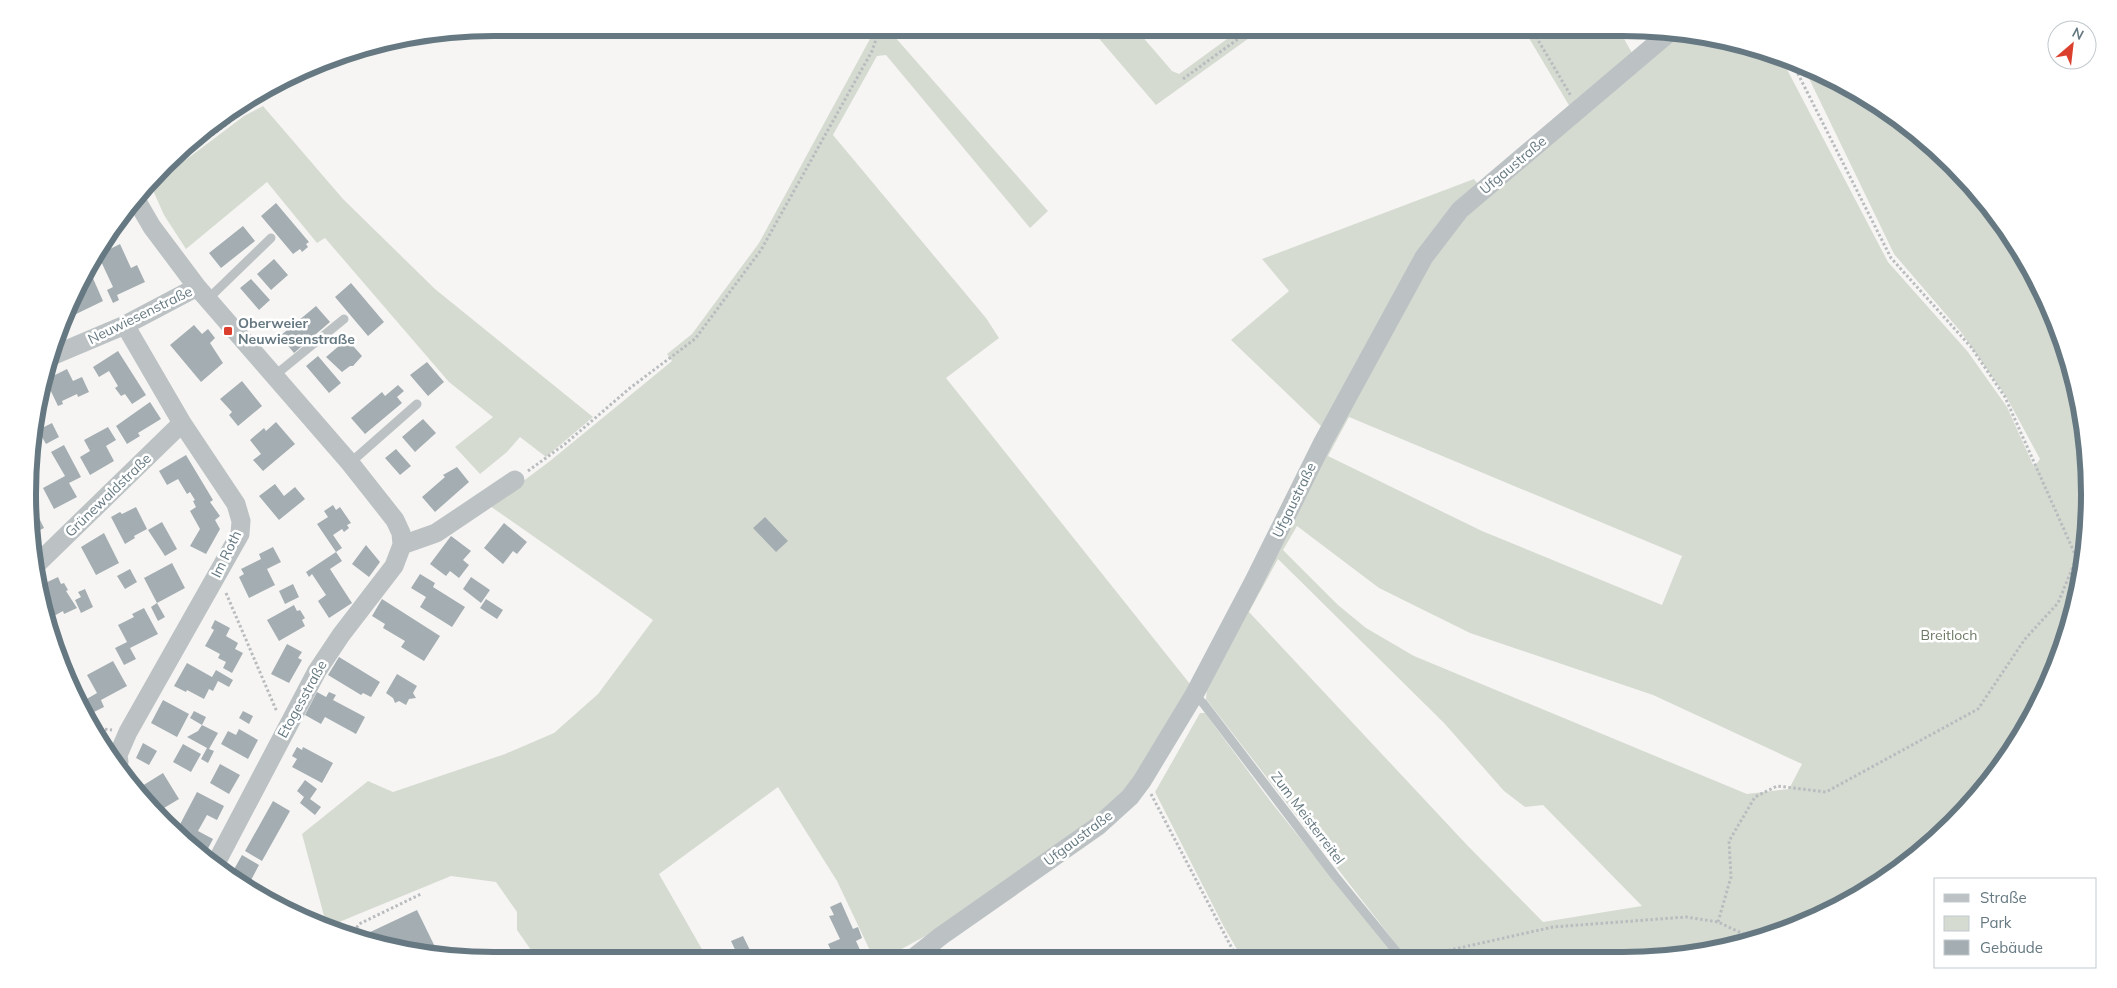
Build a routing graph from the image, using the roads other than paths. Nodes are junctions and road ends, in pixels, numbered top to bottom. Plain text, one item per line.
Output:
1 (1663, 38) edge
2 (139, 205) edge
3 (271, 238) dead end
4 (203, 293) junction
5 (344, 319) dead end
6 (125, 325) junction
7 (59, 354) edge
8 (274, 376) junction
9 (417, 404) dead end
10 (182, 423) junction
11 (350, 463) junction
12 (515, 480) road end
13 (402, 545) junction
14 (41, 560) edge
15 (1194, 695) junction
16 (118, 755) edge
17 (218, 859) edge
18 (921, 952) edge
19 (1397, 952) edge

1 - 15 street, Ufgaustraße
2 - 4 street
3 - 4 lane
4 - 6 street, Neuwiesenstraße
4 - 8 street
5 - 8 lane
6 - 7 street, Neuwiesenstraße
6 - 10 street, Im Roth
8 - 11 street
9 - 11 lane
10 - 14 street, Grünewaldstraße
10 - 16 street, Im Roth
11 - 13 street
12 - 13 street
13 - 17 street, Etogesstraße
15 - 18 street, Ufgaustraße
15 - 19 lane, Zum Meisterreitel

